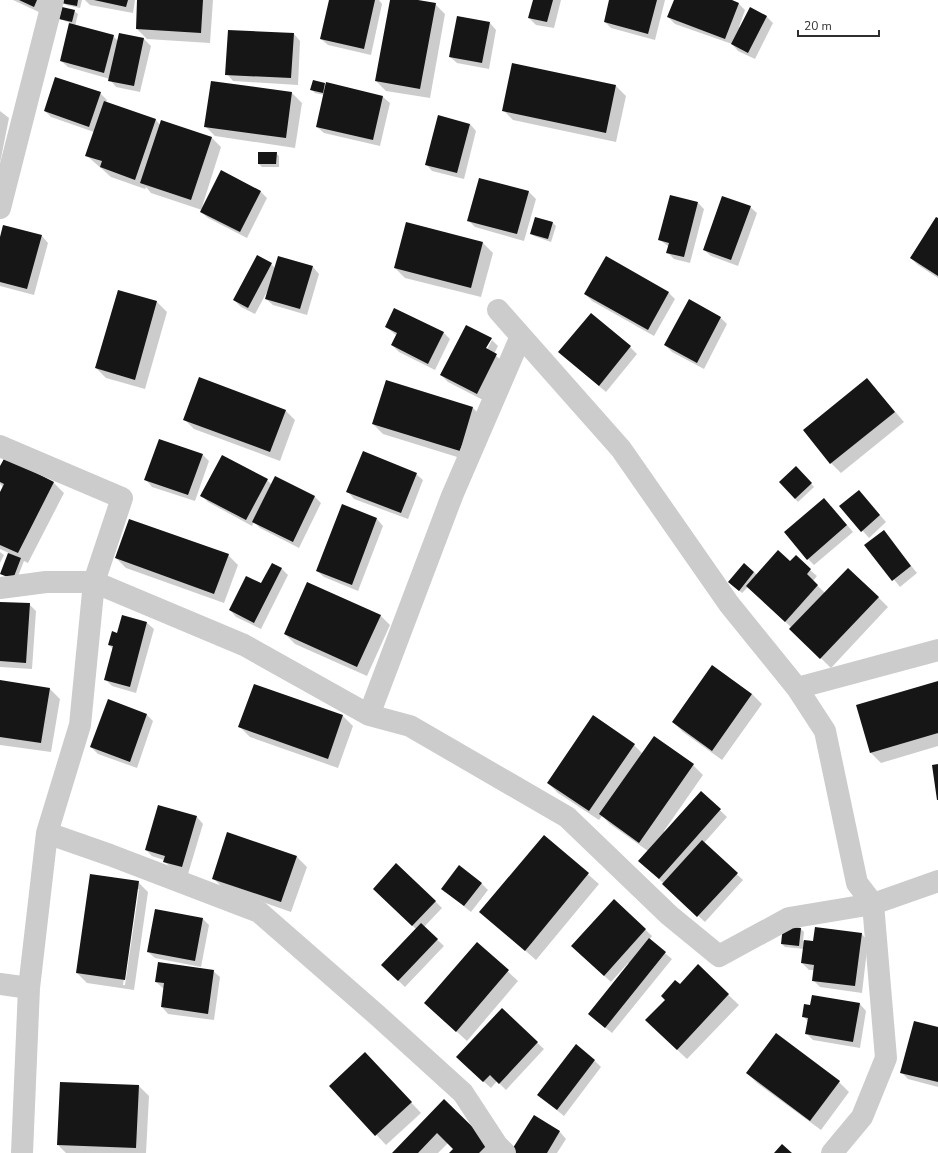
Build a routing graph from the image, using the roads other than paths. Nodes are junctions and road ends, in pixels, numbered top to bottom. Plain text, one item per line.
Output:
1 (53, 0) edge
2 (0, 208) edge
3 (498, 310) dead end
4 (521, 336) junction
5 (0, 446) edge
6 (94, 582) junction
7 (0, 588) edge
8 (938, 650) edge
9 (797, 688) junction
10 (369, 715) junction
11 (47, 833) junction
12 (938, 881) edge
13 (873, 904) junction
14 (0, 984) edge
15 (29, 988) junction
16 (22, 1153) edge
17 (505, 1153) edge
18 (832, 1153) edge

1 - 2 street
3 - 4 street
4 - 9 street
4 - 10 street
5 - 6 street
6 - 7 street
6 - 10 street
6 - 11 street
8 - 9 street
9 - 13 street
10 - 13 street
11 - 15 street
11 - 17 street
12 - 13 street
13 - 18 street
14 - 15 street
15 - 16 street

